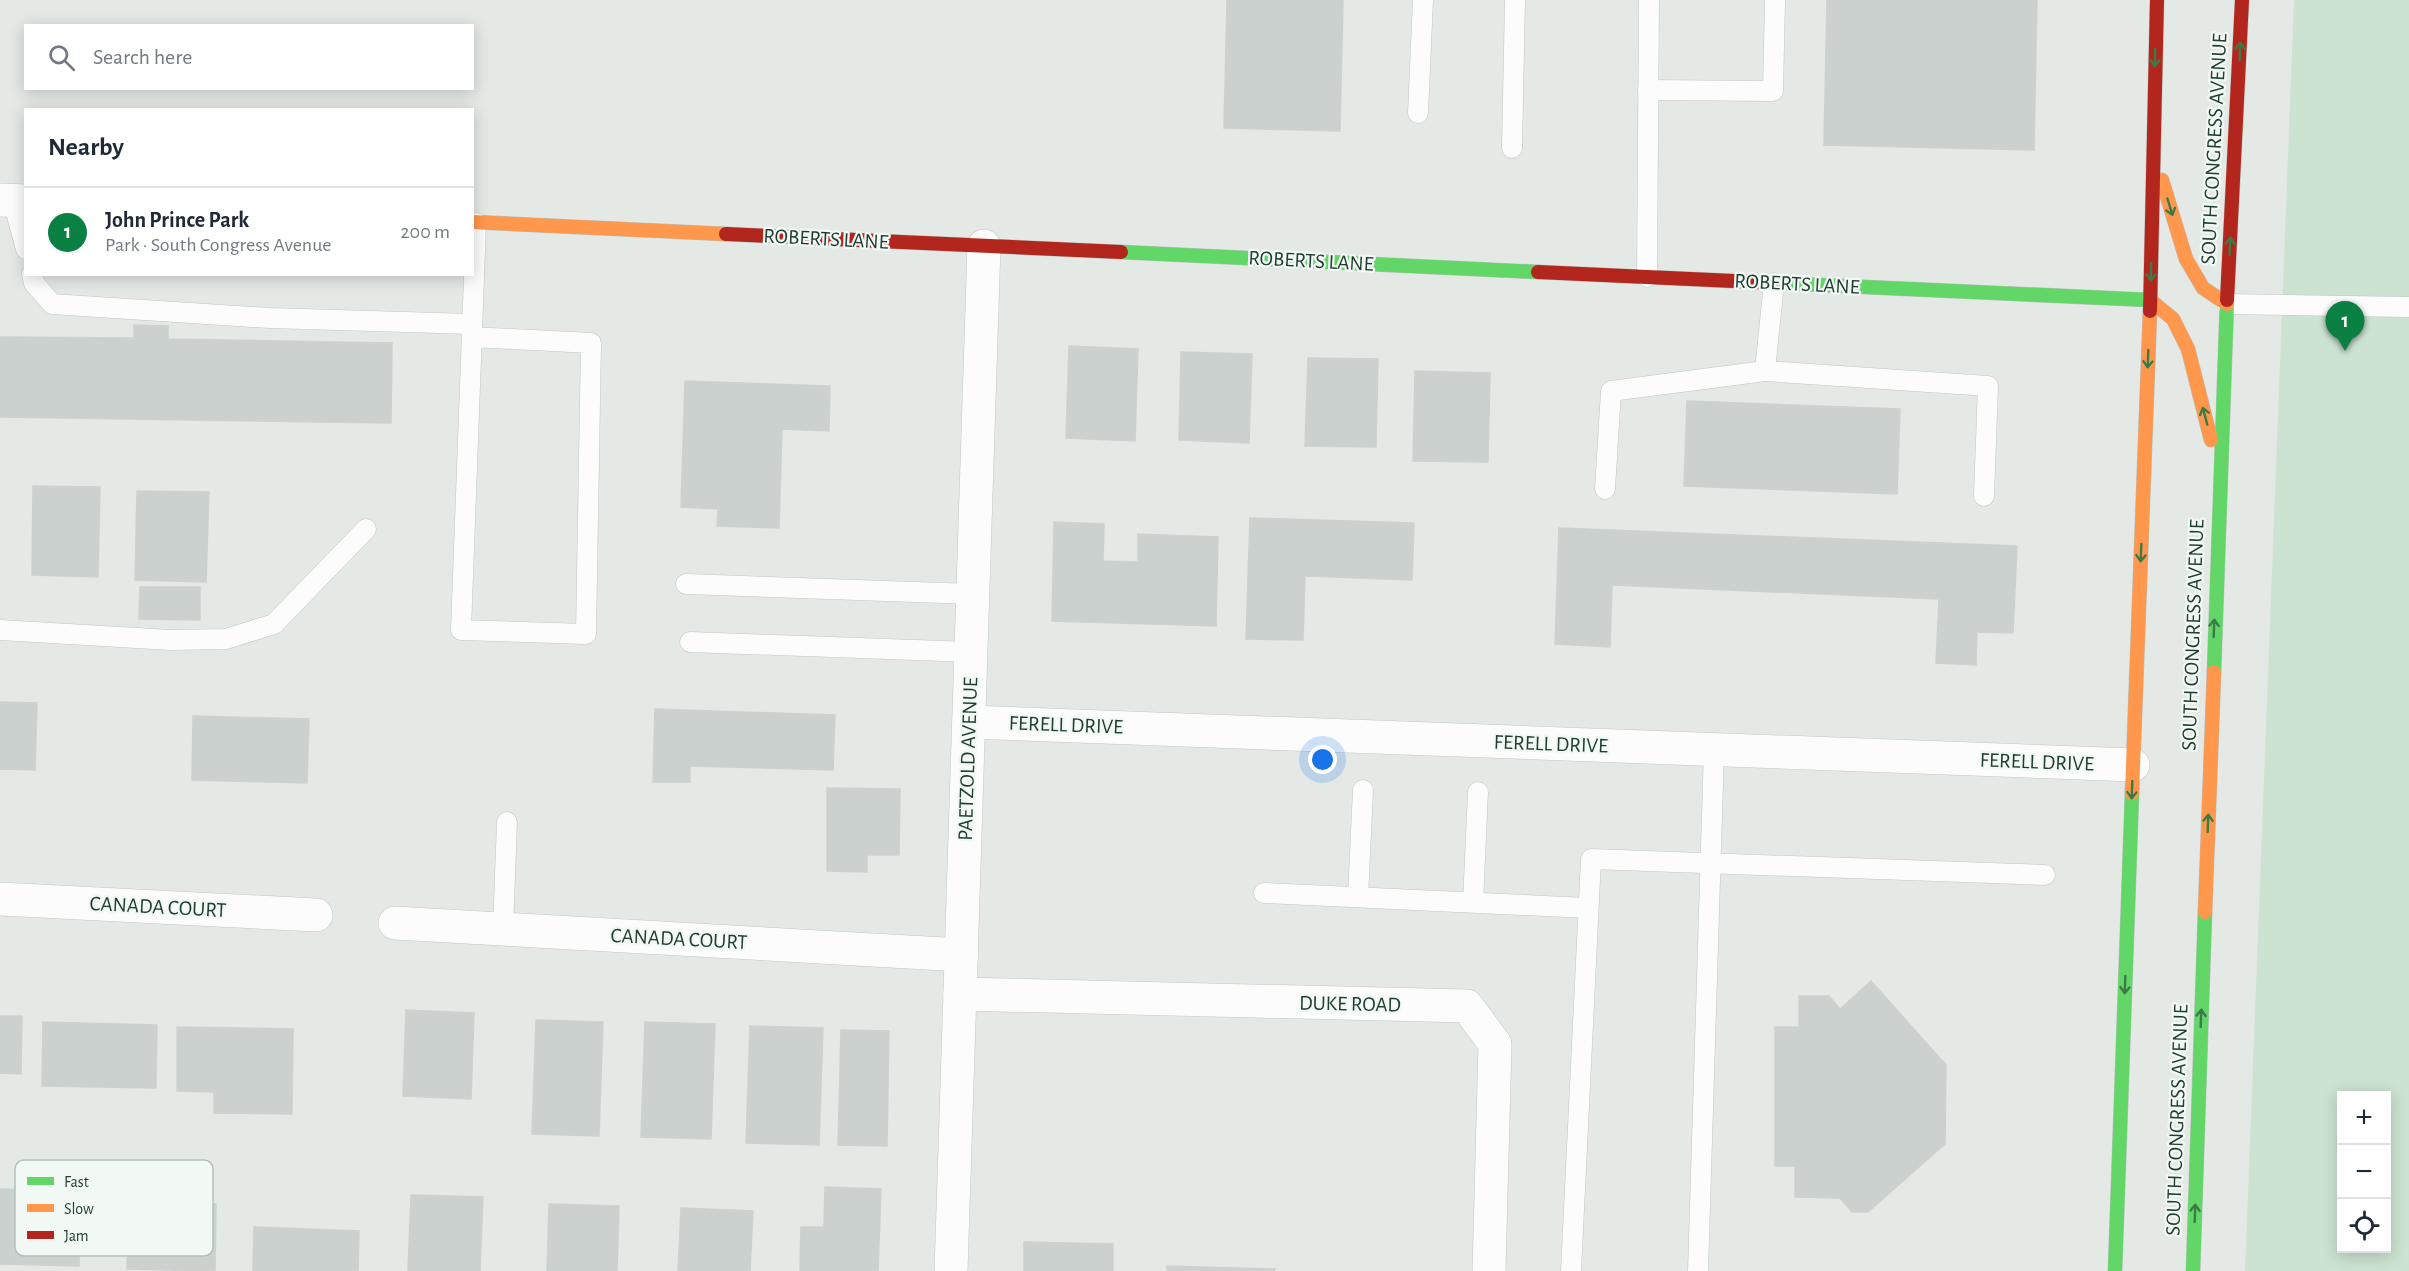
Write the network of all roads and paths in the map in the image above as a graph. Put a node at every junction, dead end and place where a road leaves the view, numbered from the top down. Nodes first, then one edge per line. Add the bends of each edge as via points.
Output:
1 (1423, 0) edge
2 (1515, 0) edge
3 (1649, 0) edge
4 (1775, 0) edge
5 (2157, 0) edge
6 (2242, 0) edge
7 (1648, 90) junction
8 (1418, 113) dead end
9 (1512, 148) dead end
10 (2154, 151) junction
11 (13, 201) edge
12 (474, 223) edge
13 (24, 242) edge
14 (984, 246) junction
15 (32, 276) edge
16 (473, 276) edge
17 (1647, 277) junction
18 (1774, 283) junction
19 (2150, 300) junction
20 (2227, 304) junction
21 (2409, 307) edge
22 (472, 330) junction
23 (1765, 371) junction
24 (2220, 473) junction
25 (1605, 489) dead end
26 (1983, 496) dead end
27 (366, 529) dead end
28 (686, 584) dead end
29 (973, 594) junction
30 (0, 630) edge
31 (690, 642) dead end
32 (971, 652) junction
33 (969, 722) junction
34 (1713, 750) junction
35 (2133, 765) junction
36 (1363, 790) dead end
37 (1478, 792) dead end
38 (507, 822) dead end
39 (1710, 862) junction
40 (2045, 875) dead end
41 (1264, 893) dead end
42 (1358, 897) junction
43 (0, 899) edge
44 (1473, 902) junction
45 (1588, 908) junction
46 (316, 915) dead end
47 (395, 923) dead end
48 (503, 929) junction
49 (962, 955) junction
50 (960, 994) junction
51 (951, 1271) edge
52 (1488, 1271) edge
53 (1571, 1271) edge
54 (1698, 1271) edge
55 (2115, 1271) edge
56 (2193, 1271) edge

1 - 8 lane
2 - 9 lane
3 - 7 lane
4 - 7 lane via 1773,91
5 -> 10 main road
20 -> 6 main road, SOUTH CONGRESS AVENUE
7 - 17 lane
10 -> 19 main road
10 -> 20 main road via 2186,259 2203,288
11 - 13 lane
12 - 14 main road, ROBERTS LANE
14 - 17 main road, ROBERTS LANE
14 - 29 street, PAETZOLD AVENUE
15 - 22 lane via 52,304
16 - 22 lane
17 - 18 main road, ROBERTS LANE
18 - 19 main road, ROBERTS LANE
18 - 23 lane
24 -> 19 main road via 2188,349 2173,319
19 -> 35 main road
20 - 21 lane
20 - 24 main road, SOUTH CONGRESS AVENUE
22 - 22 lane via 461,630 586,634 591,343
23 - 25 lane via 1611,391
23 - 26 lane via 1988,386
56 -> 24 main road, SOUTH CONGRESS AVENUE
27 - 30 lane via 274,624 226,639 171,640
28 - 29 lane
29 - 32 street, PAETZOLD AVENUE
31 - 32 lane
32 - 33 street, PAETZOLD AVENUE
33 - 34 street, FERELL DRIVE
33 - 49 street, PAETZOLD AVENUE
34 - 35 street, FERELL DRIVE
34 - 39 lane
35 -> 55 main road
36 - 42 lane
37 - 44 lane
38 - 48 lane
39 - 40 lane
39 - 45 lane via 1591,859
39 - 54 lane
41 - 42 lane
42 - 44 lane
43 - 46 street, CANADA COURT
44 - 45 lane
45 - 53 lane
47 - 48 street, CANADA COURT
48 - 49 street, CANADA COURT
49 - 50 street, PAETZOLD AVENUE
50 - 51 street, PAETZOLD AVENUE
50 - 52 street, DUKE ROAD via 1467,1006 1495,1044

